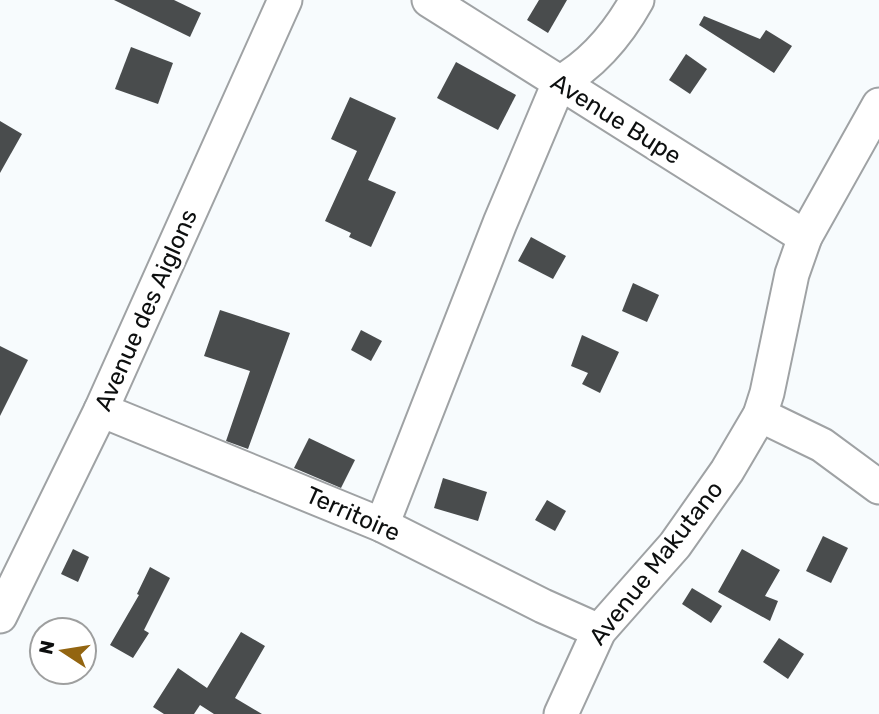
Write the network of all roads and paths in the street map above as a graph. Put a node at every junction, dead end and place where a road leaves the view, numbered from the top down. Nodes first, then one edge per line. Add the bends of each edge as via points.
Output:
1 (285, 0) edge
2 (429, 0) edge
3 (637, 0) edge
4 (559, 83) junction
5 (879, 106) edge
6 (804, 237) junction
7 (101, 410) junction
8 (760, 415) junction
9 (879, 487) edge
10 (382, 525) junction
11 (0, 616) edge
12 (599, 631) junction
13 (561, 714) edge

1 - 7 street, Avenue des Aiglons
2 - 4 street, Avenue Bupe
3 - 4 street via 601,52
4 - 6 street, Avenue Bupe
4 - 10 street
5 - 6 street, Avenue Makutano
6 - 8 street, Avenue Makutano
7 - 10 street, Territoire
7 - 11 street, Avenue des Aiglons
8 - 9 street via 822,445
8 - 12 street, Avenue Makutano via 675,545
10 - 12 street, Territoire
12 - 13 street, Avenue Makutano

